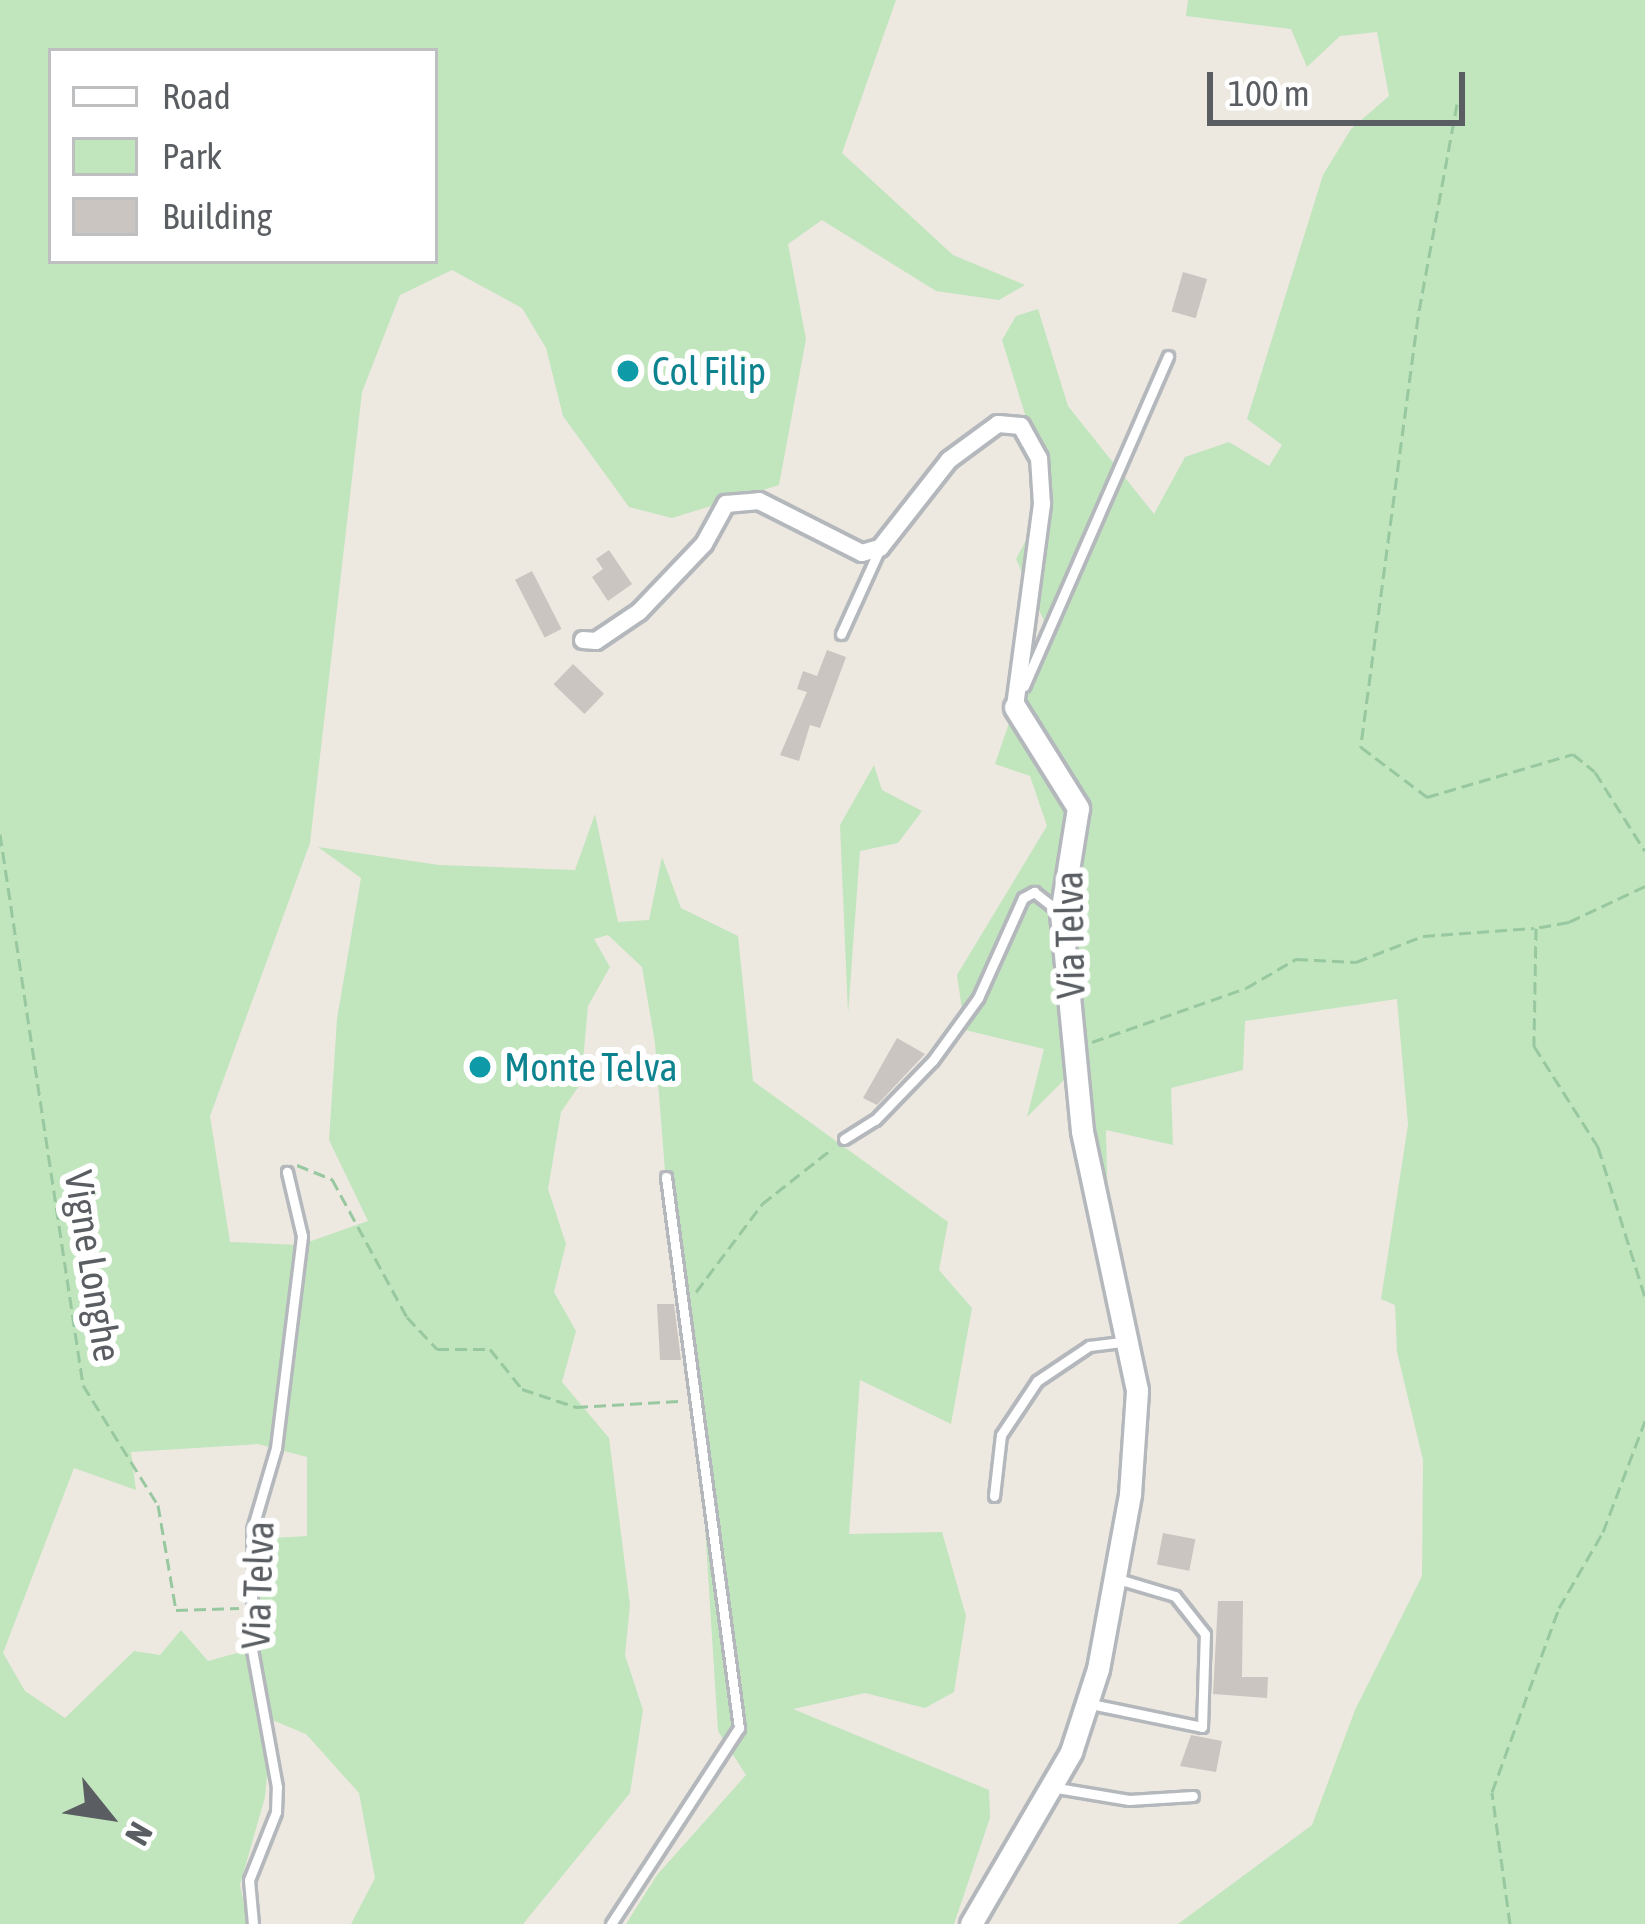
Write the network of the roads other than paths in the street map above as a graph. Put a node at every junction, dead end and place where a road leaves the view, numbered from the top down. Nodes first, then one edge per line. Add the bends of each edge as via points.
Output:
1 (1168, 356) dead end
2 (880, 548) junction
3 (841, 634) dead end
4 (583, 640) dead end
5 (1015, 707) junction
6 (1061, 914) junction
7 (844, 1139) road end
8 (287, 1172) road end
9 (666, 1177) dead end
10 (1130, 1341) junction
11 (994, 1496) dead end
12 (1118, 1580) junction
13 (1086, 1703) junction
14 (1051, 1786) junction
15 (1193, 1796) dead end
16 (254, 1924) edge
17 (611, 1924) edge
18 (971, 1924) edge

1 - 5 lane
2 - 3 lane
2 - 4 street via 862,553 759,501 726,504 704,544 639,612 596,641
2 - 5 street via 949,460 998,424 1021,426 1039,458 1042,504
5 - 6 street, Via Telva via 1078,808
6 - 7 lane via 1034,892 1023,898 978,998 933,1060 875,1120
6 - 10 street, Via Telva via 1090,1188
8 - 16 lane, Via Telva via 302,1236 276,1448 252,1530 252,1608 277,1787 276,1812 249,1880
9 - 17 lane via 739,1728
10 - 11 lane via 1089,1346 1037,1382 1001,1435
10 - 12 street, Via Telva via 1137,1390
12 - 13 street, Via Telva
12 - 13 lane via 1175,1596 1205,1634 1202,1727
13 - 14 street, Via Telva
14 - 15 lane via 1129,1800
14 - 18 street, Via Telva

